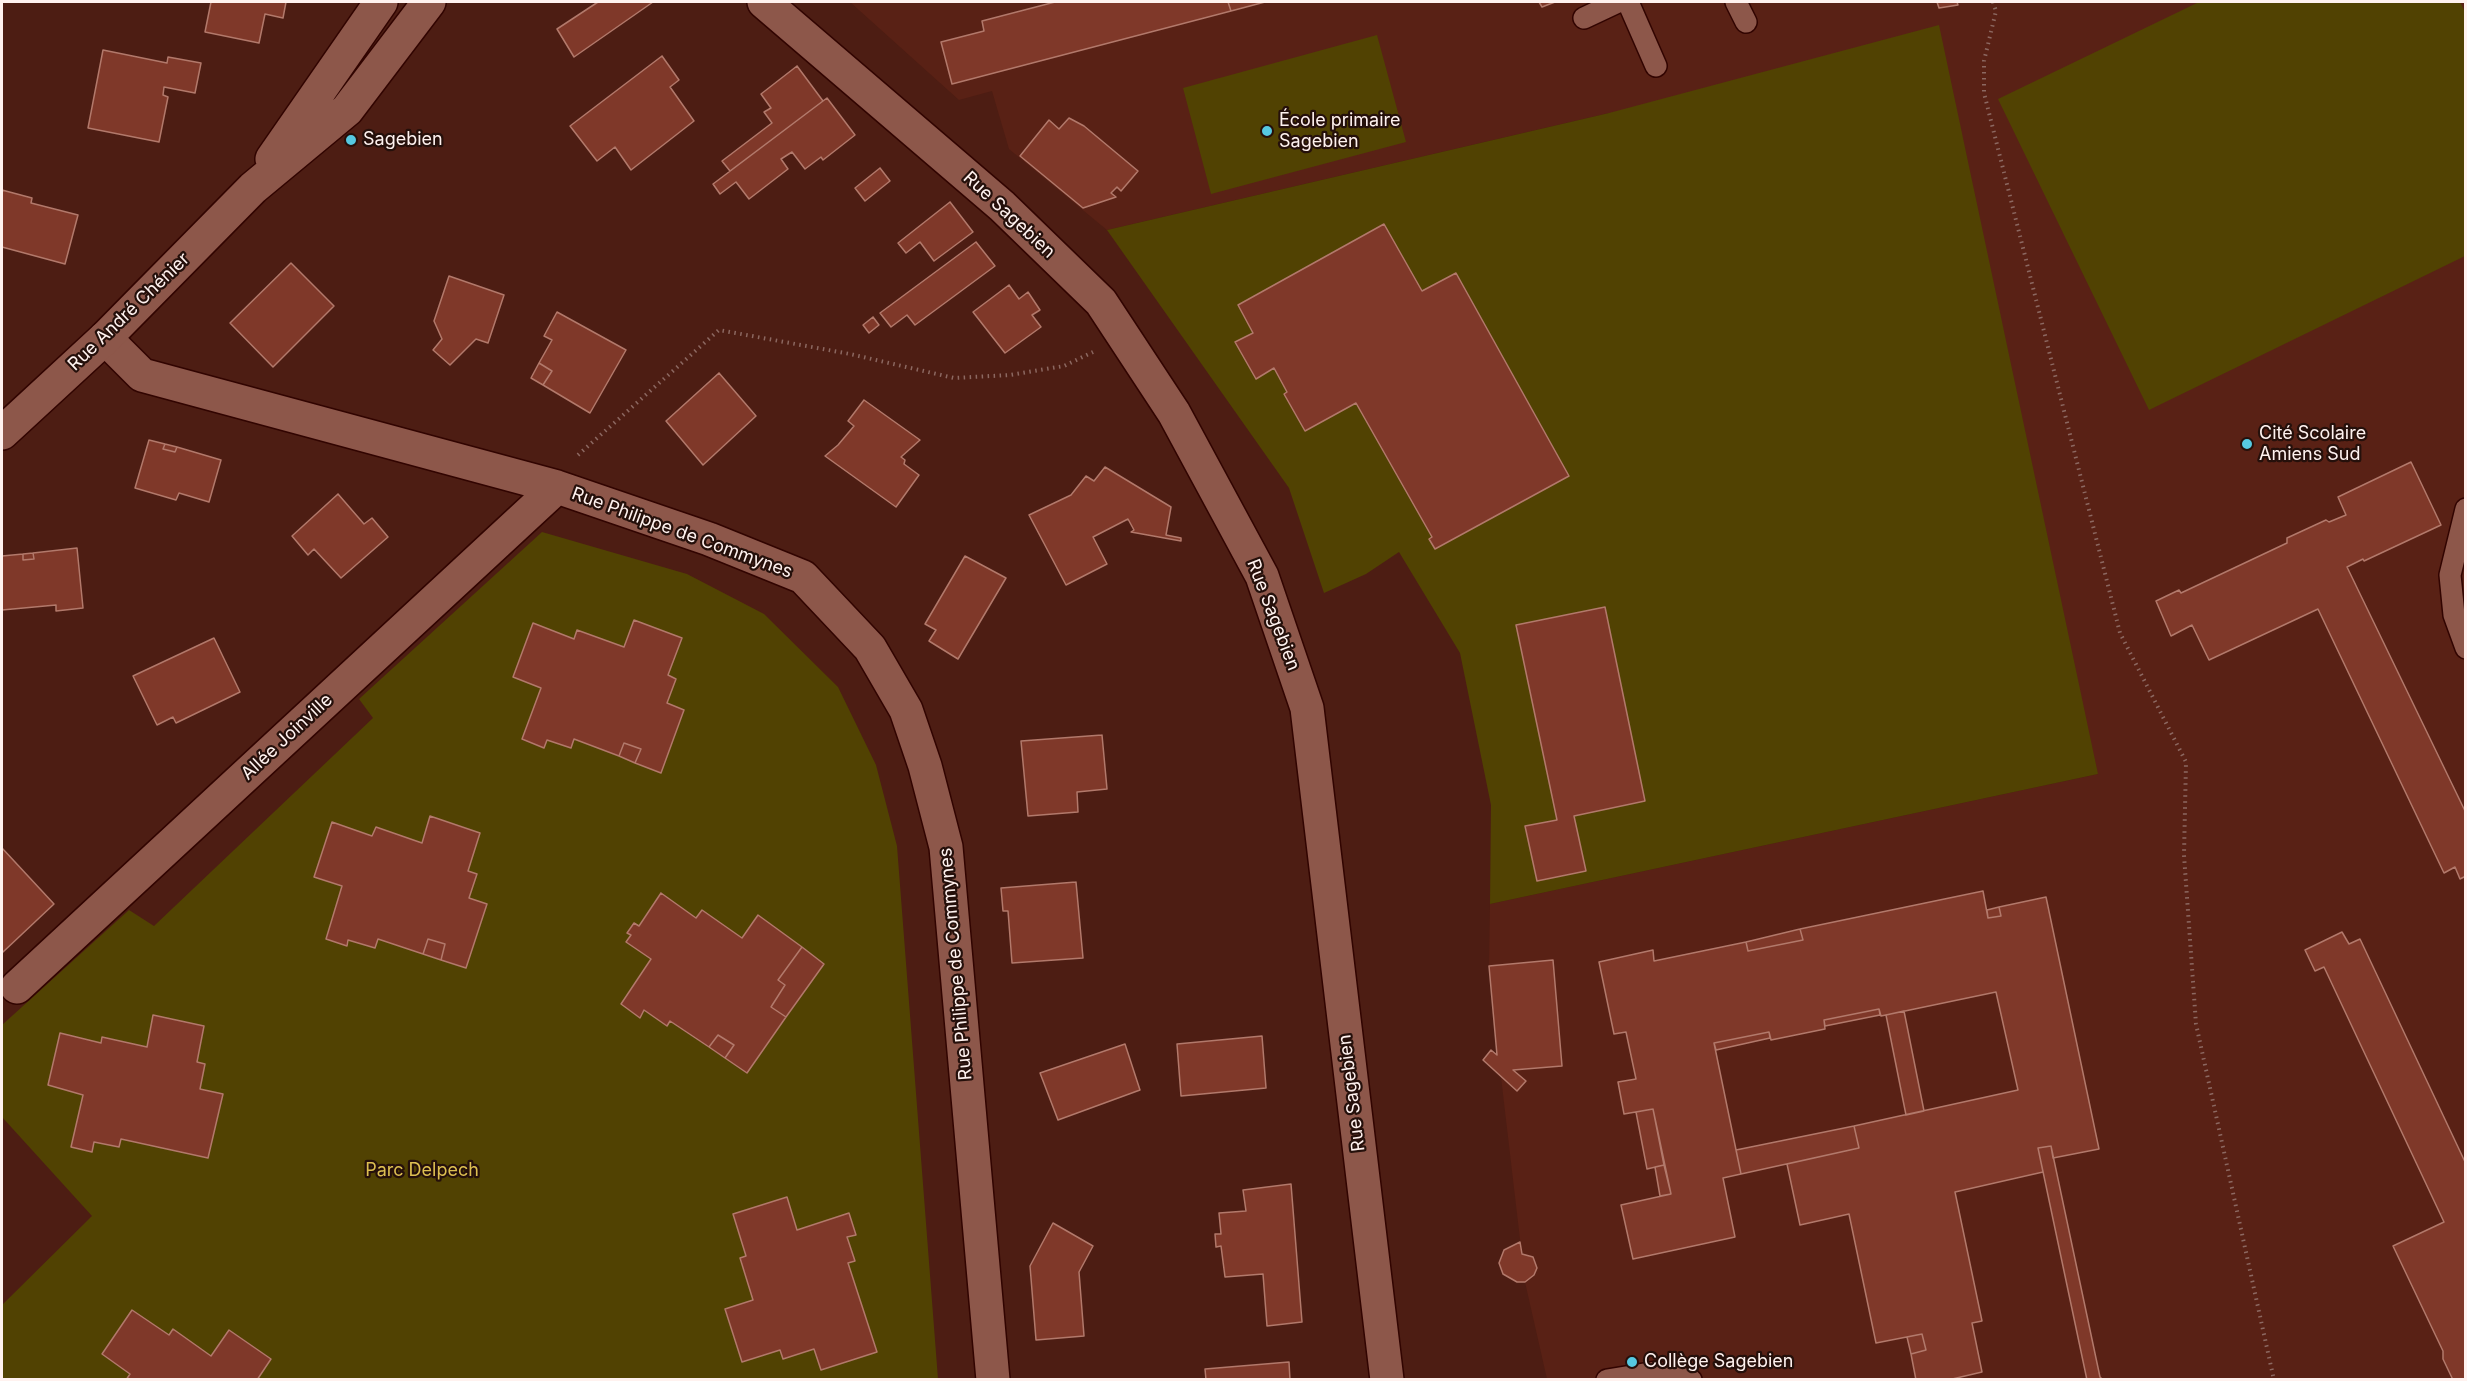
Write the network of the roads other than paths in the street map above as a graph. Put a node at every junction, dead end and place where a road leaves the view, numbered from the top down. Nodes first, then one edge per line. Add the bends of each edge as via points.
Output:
1 (381, 2) edge
2 (429, 2) edge
3 (764, 2) edge
4 (1618, 2) edge
5 (1628, 2) edge
6 (1736, 2) edge
7 (1584, 18) dead end
8 (1746, 22) dead end
9 (1656, 66) dead end
10 (253, 188) junction
11 (105, 338) junction
12 (2, 433) edge
13 (551, 485) junction
14 (2466, 509) edge
15 (2466, 648) edge
16 (17, 987) dead end
17 (993, 1380) edge
18 (1387, 1380) edge
19 (1607, 1380) edge
20 (1691, 1380) edge

1 - 10 street, Rue André Chénier
2 - 10 street, Rue André Chénier via 347,110
3 - 18 street, Rue Sagebien via 1002,206 1101,302 1174,413 1262,576 1307,708
4 - 7 lane
5 - 9 lane
6 - 8 lane
10 - 11 street, Rue André Chénier
11 - 12 street, Rue André Chénier
11 - 13 street, Rue Philippe de Commynes via 142,375
13 - 16 street, Allée Joinville
13 - 17 street, Rue Philippe de Commynes via 709,539 803,577 870,648 906,711 946,847
14 - 15 lane via 2450,575 2454,615
19 - 20 lane via 1656,1372

